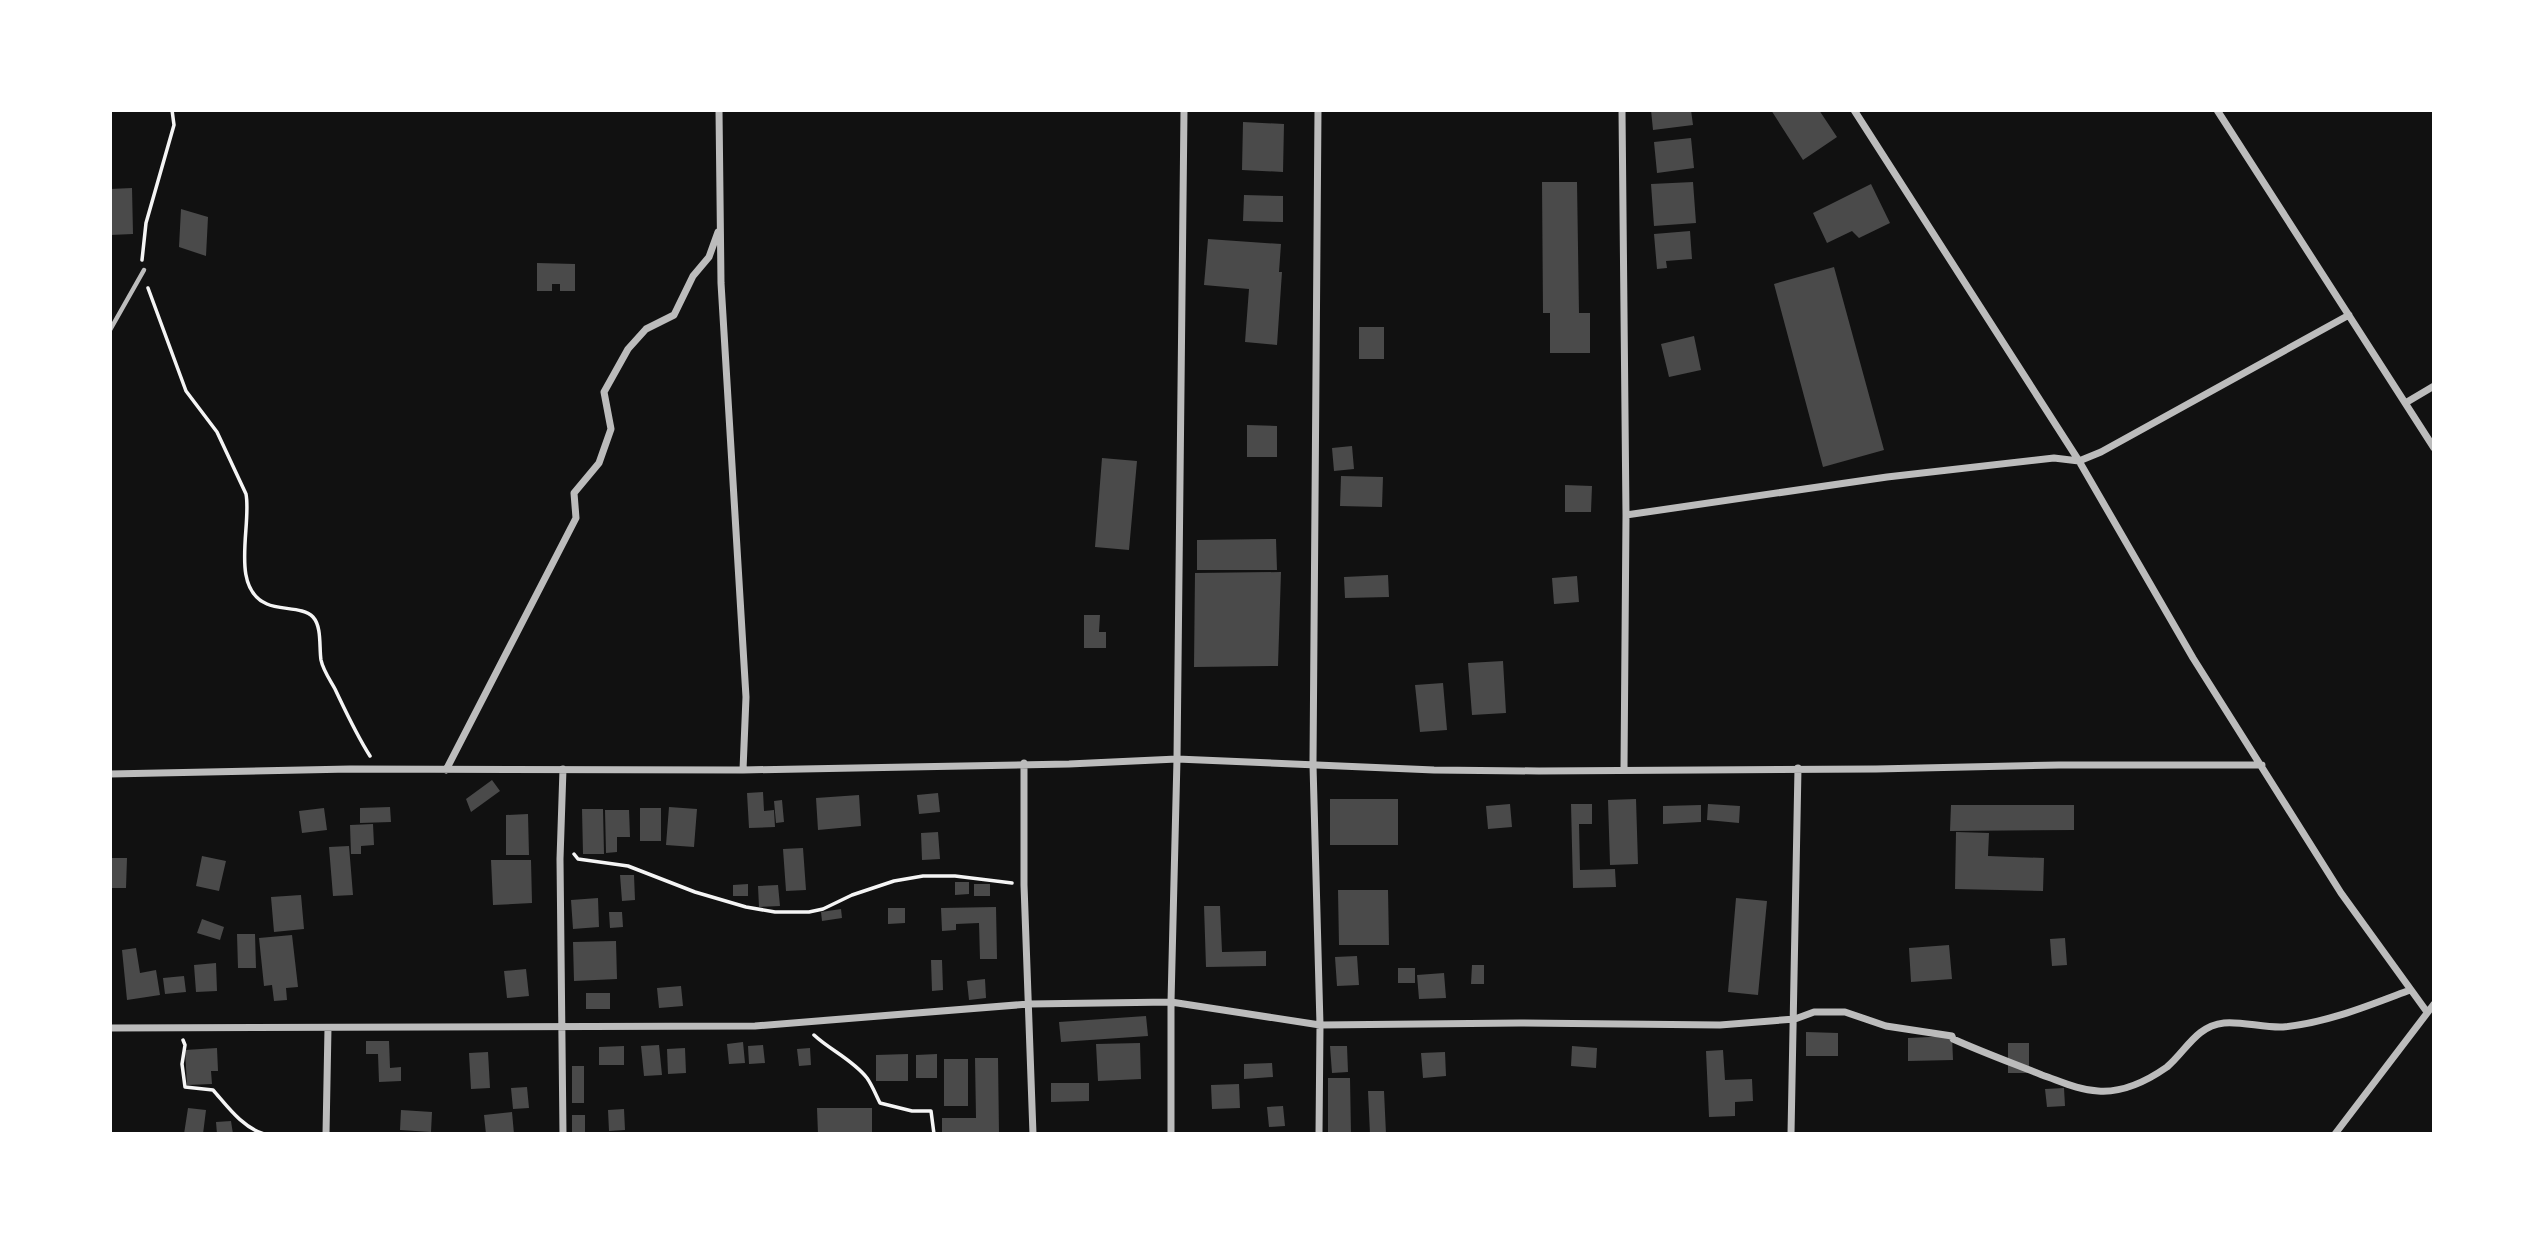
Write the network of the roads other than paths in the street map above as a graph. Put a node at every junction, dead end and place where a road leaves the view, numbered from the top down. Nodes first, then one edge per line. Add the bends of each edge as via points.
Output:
1 (719, 110) edge
2 (1184, 110) edge
3 (1318, 110) edge
4 (1622, 110) edge
5 (1854, 110) edge
6 (2217, 110) edge
7 (719, 228) junction
8 (144, 270) road end
9 (2349, 315) junction
10 (110, 330) edge
11 (2434, 386) edge
12 (2407, 402) junction
13 (2434, 448) edge
14 (2079, 461) junction
15 (1626, 514) junction
16 (1177, 760) junction
17 (1024, 763) junction
18 (1313, 765) junction
19 (2262, 765) junction
20 (1798, 768) junction
21 (563, 769) junction
22 (1624, 769) junction
23 (446, 770) junction
24 (743, 770) junction
25 (110, 774) edge
26 (2410, 990) junction
27 (1171, 1002) junction
28 (1029, 1004) junction
29 (2434, 1004) edge
30 (2427, 1012) junction
31 (1795, 1019) junction
32 (1320, 1025) junction
33 (561, 1026) junction
34 (110, 1028) edge
35 (328, 1028) junction
36 (326, 1134) edge
37 (563, 1134) edge
38 (1034, 1134) edge
39 (1171, 1134) edge
40 (1319, 1134) edge
41 (1791, 1134) edge
42 (2335, 1134) edge

1 - 7 street
2 - 16 street
3 - 18 street
4 - 15 street
5 - 14 street
6 - 9 street
7 - 23 street via 709,257 693,276 674,315 646,329 628,349 604,392 611,429 599,463 574,493 576,518
7 - 24 street via 746,697
8 - 10 lane
9 - 12 street
9 - 14 street
11 - 12 street
12 - 13 street
14 - 15 street via 2054,458 1887,477
14 - 19 street via 2193,658
15 - 22 street
16 - 17 street
16 - 18 street
16 - 27 street
17 - 24 street
17 - 28 street
18 - 22 street
18 - 32 street
19 - 20 street
19 - 26 street via 2340,892
20 - 22 street
20 - 31 street
21 - 23 street
21 - 24 street
21 - 33 street
23 - 25 street
26 - 30 street
26 - 31 street via 2351,1012 2284,1027 2225,1022 2192,1038 2157,1074 2137,1085 2100,1092 2052,1079 1952,1036 1886,1026 1845,1012 1814,1012
27 - 28 street
27 - 32 street
27 - 39 street
28 - 33 street via 755,1026
28 - 38 street
29 - 30 street
30 - 42 street
31 - 32 street via 1720,1025
31 - 41 street
32 - 40 street
33 - 35 street
33 - 37 street
34 - 35 street
35 - 36 street

